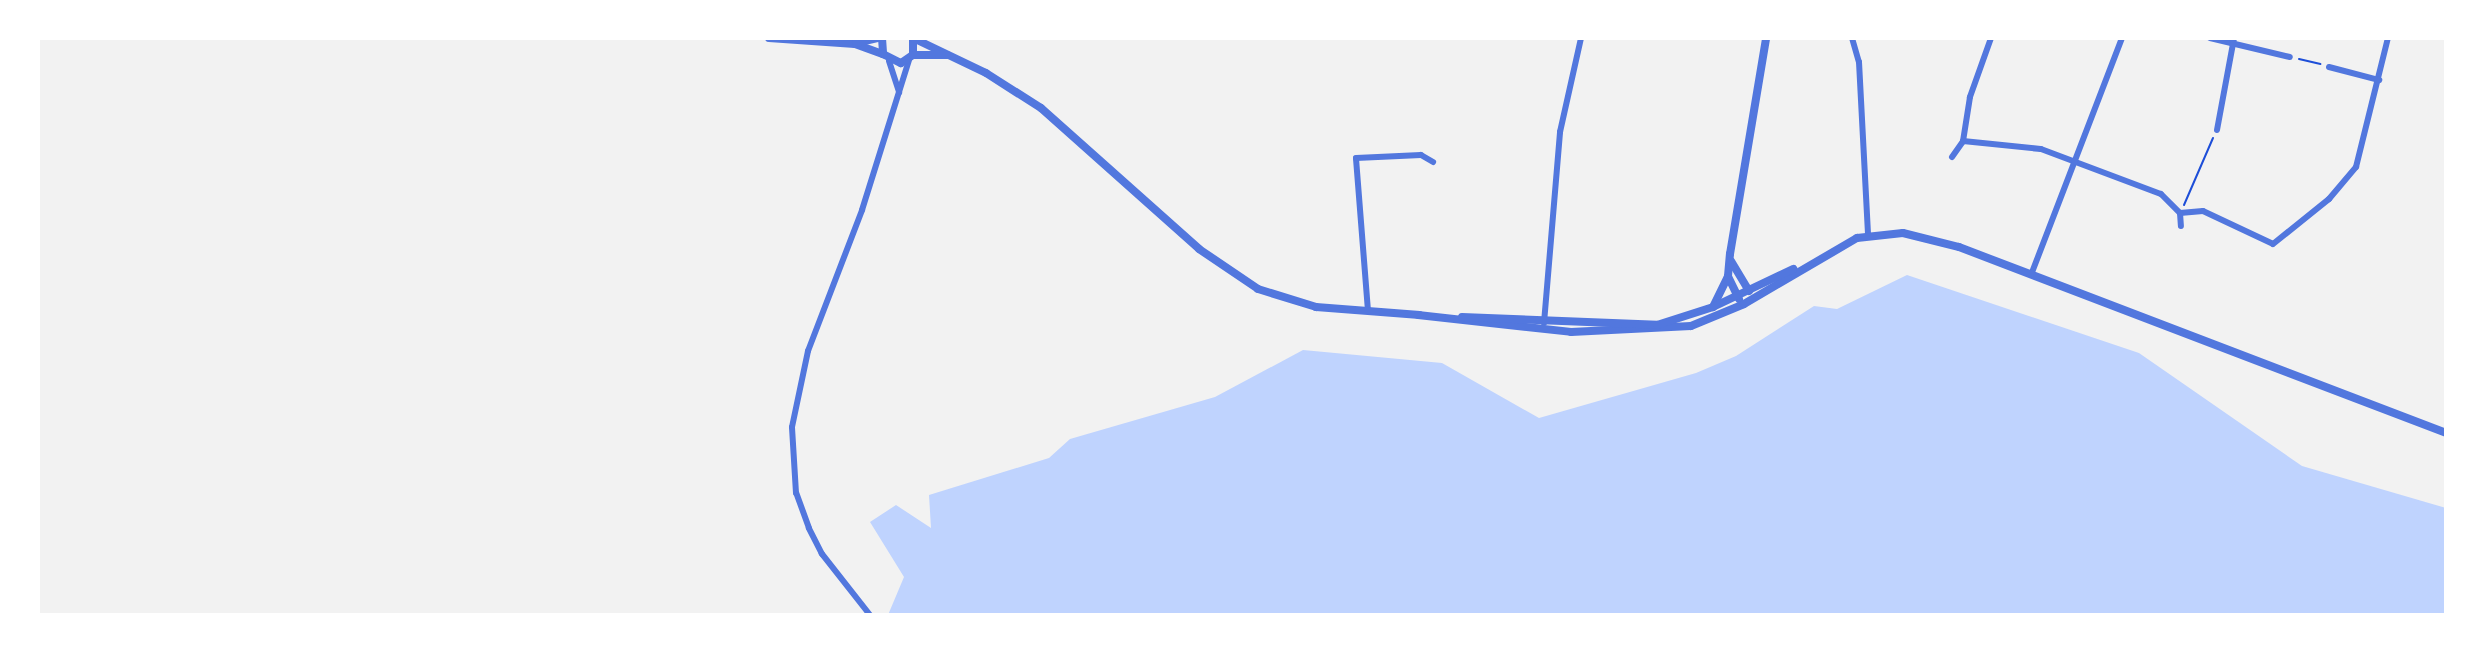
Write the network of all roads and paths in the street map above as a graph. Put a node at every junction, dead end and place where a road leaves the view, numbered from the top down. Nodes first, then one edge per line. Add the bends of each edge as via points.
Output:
1 (769, 38) edge
2 (880, 38) edge
3 (913, 38) edge
4 (1581, 38) edge
5 (1766, 38) edge
6 (1852, 38) edge
7 (1991, 38) edge
8 (2122, 38) edge
9 (2210, 38) edge
10 (2388, 38) edge
11 (2234, 41) edge
12 (855, 44) junction
13 (912, 56) junction
14 (954, 56) junction
15 (2290, 57) joint
16 (886, 58) junction
17 (2329, 67) joint
18 (2379, 80) junction
19 (899, 96) junction
20 (2217, 130) joint
21 (1963, 141) junction
22 (1952, 157) dead end
23 (2074, 161) junction
24 (1433, 162) dead end
25 (2188, 197) dead end
26 (2180, 213) junction
27 (2181, 226) dead end
28 (1868, 235) junction
29 (1731, 261) junction
30 (1801, 266) junction
31 (2031, 275) junction
32 (1728, 276) junction
33 (1749, 289) junction
34 (1740, 300) junction
35 (1713, 307) junction
36 (1368, 313) junction
37 (1418, 315) junction
38 (1544, 326) junction
39 (2446, 433) edge
40 (870, 615) edge

1 - 12 street
2 - 12 street
2 - 16 street
3 - 13 street
3 - 14 street
4 - 38 street via 1560,132
5 - 29 street
6 - 28 street via 1859,62
7 - 21 street via 1989,56 1970,97
8 - 23 street
9 - 11 street
10 - 18 street
11 - 15 street
11 - 20 street
12 - 16 street
13 - 14 street
13 - 16 street
13 - 19 street
14 - 36 street via 1063,125 1199,249 1258,289 1295,303
15 - 17 path
16 - 19 street
17 - 18 street
18 - 26 street via 2356,167 2282,241 2262,240 2203,211
19 - 40 street via 808,351 792,427 796,493 809,528 822,554
20 - 25 path
21 - 22 street
21 - 23 street via 2041,149
23 - 26 street via 2161,194
23 - 31 street
24 - 36 street via 1421,155 1356,158
26 - 27 street
28 - 30 street
28 - 31 street via 1924,237
29 - 32 street
29 - 33 street
30 - 33 street
30 - 34 street
31 - 39 street
32 - 34 street
32 - 35 street
33 - 34 street
34 - 35 street
34 - 38 street via 1714,318 1657,332
35 - 38 street via 1657,325
36 - 37 street
37 - 38 street
37 - 38 street via 1506,327

